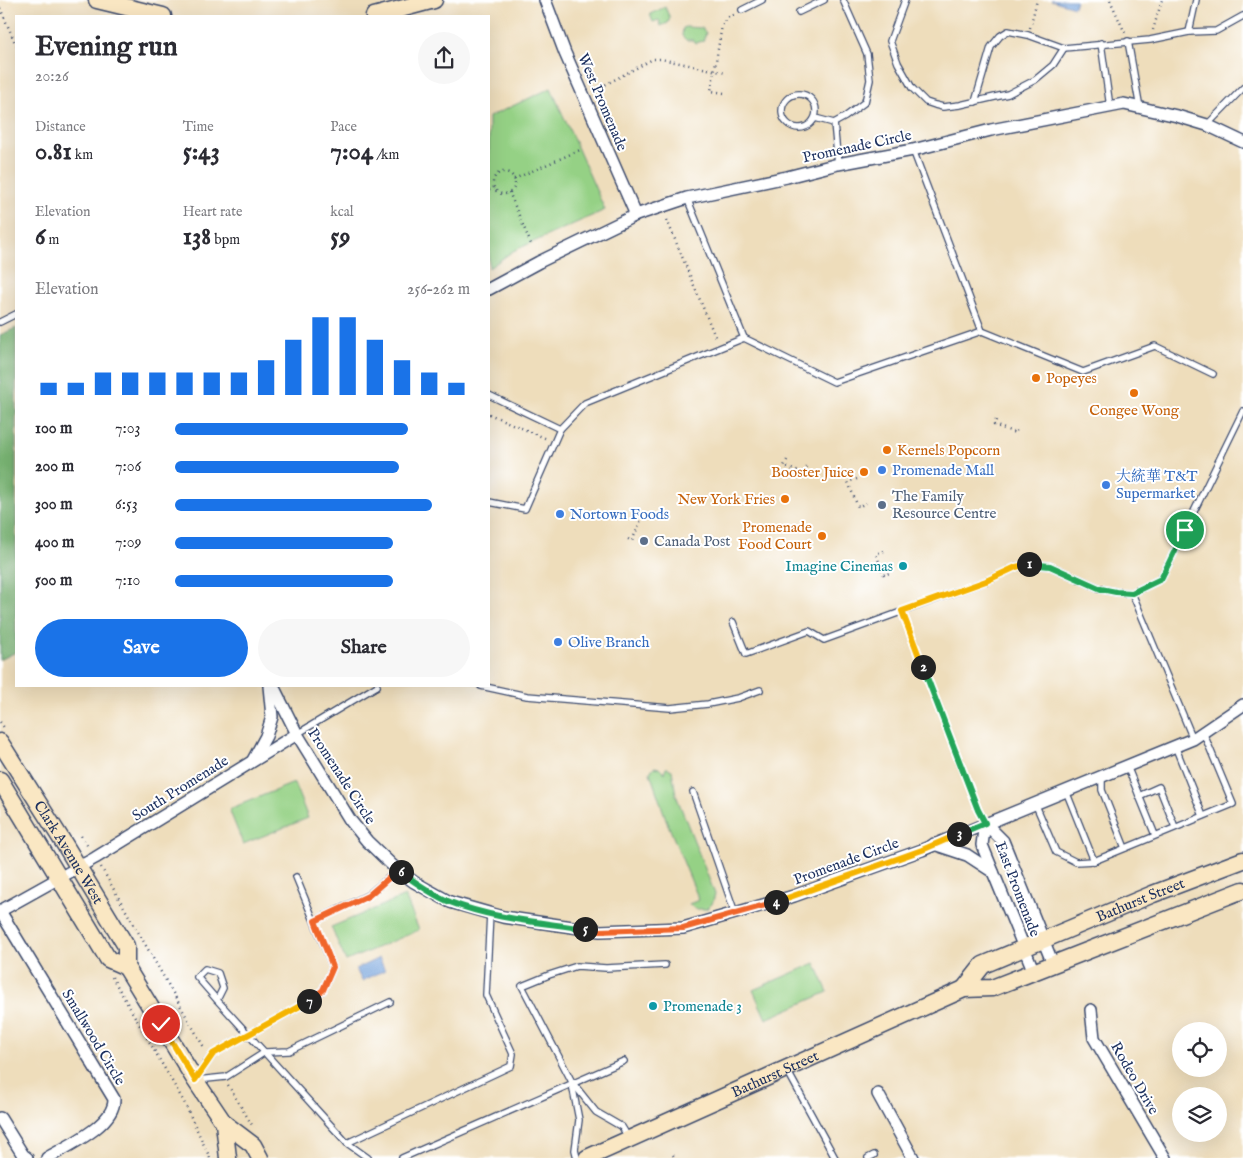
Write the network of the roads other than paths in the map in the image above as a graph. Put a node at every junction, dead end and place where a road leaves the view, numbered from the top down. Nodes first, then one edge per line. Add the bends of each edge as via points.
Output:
1 (97, 0) edge
2 (434, 0) edge
3 (545, 0) edge
4 (762, 0) edge
5 (824, 0) edge
6 (844, 0) edge
7 (905, 0) edge
8 (1196, 0) edge
9 (742, 10) road end
10 (799, 12) dead end
11 (159, 15) edge
12 (378, 15) edge
13 (1243, 16) edge
14 (1189, 32) junction
15 (1128, 41) junction
16 (1101, 43) junction
17 (1064, 48) junction
18 (1243, 88) edge
19 (975, 102) junction
20 (1110, 107) junction
21 (1140, 108) junction
22 (815, 118) junction
23 (834, 123) junction
24 (1207, 125) junction
25 (1243, 142) edge
26 (913, 150) junction
27 (838, 164) junction
28 (687, 198) junction
29 (636, 215) junction
30 (490, 288) edge
31 (15, 314) edge
32 (0, 322) edge
33 (982, 331) junction
34 (744, 338) junction
35 (1213, 374) dead end
36 (490, 395) edge
37 (1243, 411) edge
38 (560, 429) junction
39 (490, 502) edge
40 (1132, 593) junction
41 (733, 622) dead end
42 (271, 687) edge
43 (272, 687) edge
44 (375, 687) edge
45 (486, 687) edge
46 (760, 690) dead end
47 (1243, 705) edge
48 (297, 734) junction
49 (1198, 736) junction
50 (0, 742) edge
51 (1176, 746) junction
52 (252, 761) junction
53 (1127, 766) junction
54 (1102, 776) junction
55 (0, 780) edge
56 (1066, 791) junction
57 (693, 792) dead end
58 (1139, 796) junction
59 (1035, 803) junction
60 (1203, 816) junction
61 (985, 823) junction
62 (1175, 827) junction
63 (1155, 835) junction
64 (934, 844) junction
65 (1125, 848) junction
66 (1243, 860) edge
67 (1094, 861) junction
68 (78, 867) junction
69 (398, 870) junction
70 (993, 872) junction
71 (296, 876) dead end
72 (60, 878) junction
73 (1243, 890) edge
74 (0, 911) edge
75 (490, 913) junction
76 (735, 913) junction
77 (315, 921) junction
78 (1042, 939) junction
79 (1024, 946) junction
80 (1053, 964) junction
81 (665, 966) dead end
82 (126, 967) junction
83 (1034, 972) junction
84 (964, 989) junction
85 (217, 1000) junction
86 (390, 1002) dead end
87 (1091, 1010) dead end
88 (248, 1034) junction
89 (265, 1052) junction
90 (624, 1061) dead end
91 (786, 1068) junction
92 (195, 1080) junction
93 (572, 1082) junction
94 (878, 1094) dead end
95 (0, 1118) edge
96 (224, 1123) junction
97 (628, 1138) junction
98 (347, 1143) junction
99 (28, 1158) edge
100 (47, 1158) edge
101 (228, 1158) edge
102 (260, 1158) edge
103 (368, 1158) edge
104 (402, 1158) edge
105 (577, 1158) edge
106 (587, 1158) edge
107 (835, 1158) edge
108 (913, 1158) edge
109 (1165, 1158) edge

1 - 11 main road
2 - 12 main road
3 - 29 street, West Promenade
4 - 9 lane
5 - 10 lane
6 - 23 lane via 867,54 870,80 865,102
7 - 19 lane via 890,41 912,88 935,106
8 - 14 lane
13 - 14 lane via 1216,31
14 - 15 lane
15 - 16 lane
15 - 21 lane
16 - 17 lane
16 - 20 lane
17 - 19 lane via 1053,65 1035,80 1008,94
17 - 19 lane via 1008,31 991,47
18 - 24 lane
20 - 21 street, Promenade Circle via 1124,104
20 - 26 street, Promenade Circle via 992,130
21 - 24 street, Promenade Circle
22 - 22 lane via 816,107 810,98 794,94 785,100 783,117 790,126 802,128
22 - 23 lane
23 - 27 lane
24 - 25 street, Promenade Circle
26 - 27 street, Promenade Circle
26 - 33 lane
27 - 28 street, Promenade Circle
28 - 29 street, Promenade Circle
28 - 34 lane
29 - 30 street, Promenade Circle
31 - 32 lane
33 - 34 lane via 834,382
33 - 35 lane via 1083,372 1155,346
34 - 38 lane via 585,403
36 - 38 lane
37 - 40 lane via 1161,579
38 - 39 lane via 525,509
40 - 41 lane via 1101,589 1050,566 1031,564 824,640 809,631 746,654
40 - 49 lane
42 - 52 street, Promenade Circle via 272,717
43 - 48 street, Promenade Circle
44 - 48 lane
45 - 46 lane via 527,696 670,708 708,704
47 - 49 street, Promenade Circle
48 - 52 street, South Promenade
48 - 69 street, Promenade Circle via 350,820
49 - 51 street, Promenade Circle
49 - 60 lane via 1233,804
50 - 68 main road, Clark Avenue West
51 - 53 street, Promenade Circle
51 - 60 lane
52 - 68 street, South Promenade
53 - 54 street, Promenade Circle
53 - 58 lane
54 - 56 street, Promenade Circle
54 - 65 lane via 1102,790
55 - 72 main road, Clark Avenue West
56 - 59 street, Promenade Circle
56 - 67 lane
57 - 76 lane
58 - 62 lane via 1159,787
58 - 63 lane
59 - 61 street, Promenade Circle
59 - 67 lane via 1056,852 1076,862
60 - 62 lane
61 - 64 street, Promenade Circle
61 - 70 street, East Promenade via 982,845
61 - 78 street, East Promenade via 1003,841
62 - 63 lane
63 - 65 lane
64 - 70 street via 967,855
64 - 76 street, Promenade Circle via 794,896
65 - 67 lane
66 - 78 main road, Bathurst Street
68 - 72 street, South Promenade
68 - 82 main road, Clark Avenue West via 126,946
69 - 75 street, Promenade Circle via 450,902
69 - 77 lane via 368,896
70 - 79 street, East Promenade
71 - 77 lane
72 - 74 street, Smallwood Circle
72 - 82 main road, Clark Avenue West via 108,959
73 - 80 main road, Bathurst Street
74 - 100 street, Smallwood Circle via 114,1099 112,1111 103,1124
75 - 76 street, Promenade Circle via 600,931 683,928
75 - 98 lane via 486,995 513,1054 511,1066
77 - 88 lane via 333,967 323,990 313,999
78 - 79 main road, Bathurst Street
78 - 80 street, East Promenade
79 - 83 street, East Promenade
79 - 84 main road, Bathurst Street via 983,965
80 - 83 main road, Bathurst Street
81 - 93 lane via 577,966 522,986
82 - 92 main road, Clark Avenue West
83 - 84 main road, Bathurst Street via 992,988
84 - 91 main road, Bathurst Street
85 - 85 lane via 223,988 218,973 205,969 197,977
85 - 88 lane
86 - 89 lane via 289,1051
87 - 109 street, Rodeo Drive via 1094,1038
88 - 89 lane
88 - 92 lane via 213,1054
89 - 92 lane via 226,1078
89 - 98 lane
90 - 93 lane
91 - 97 main road, Bathurst Street
91 - 107 lane
92 - 96 main road, Clark Avenue West
93 - 97 lane via 596,1112 622,1127
93 - 104 lane
93 - 105 lane via 579,1120
94 - 108 street
95 - 99 street
96 - 101 main road, Clark Avenue West
96 - 102 main road, Clark Avenue West via 253,1145
97 - 106 main road, Bathurst Street
98 - 103 lane

